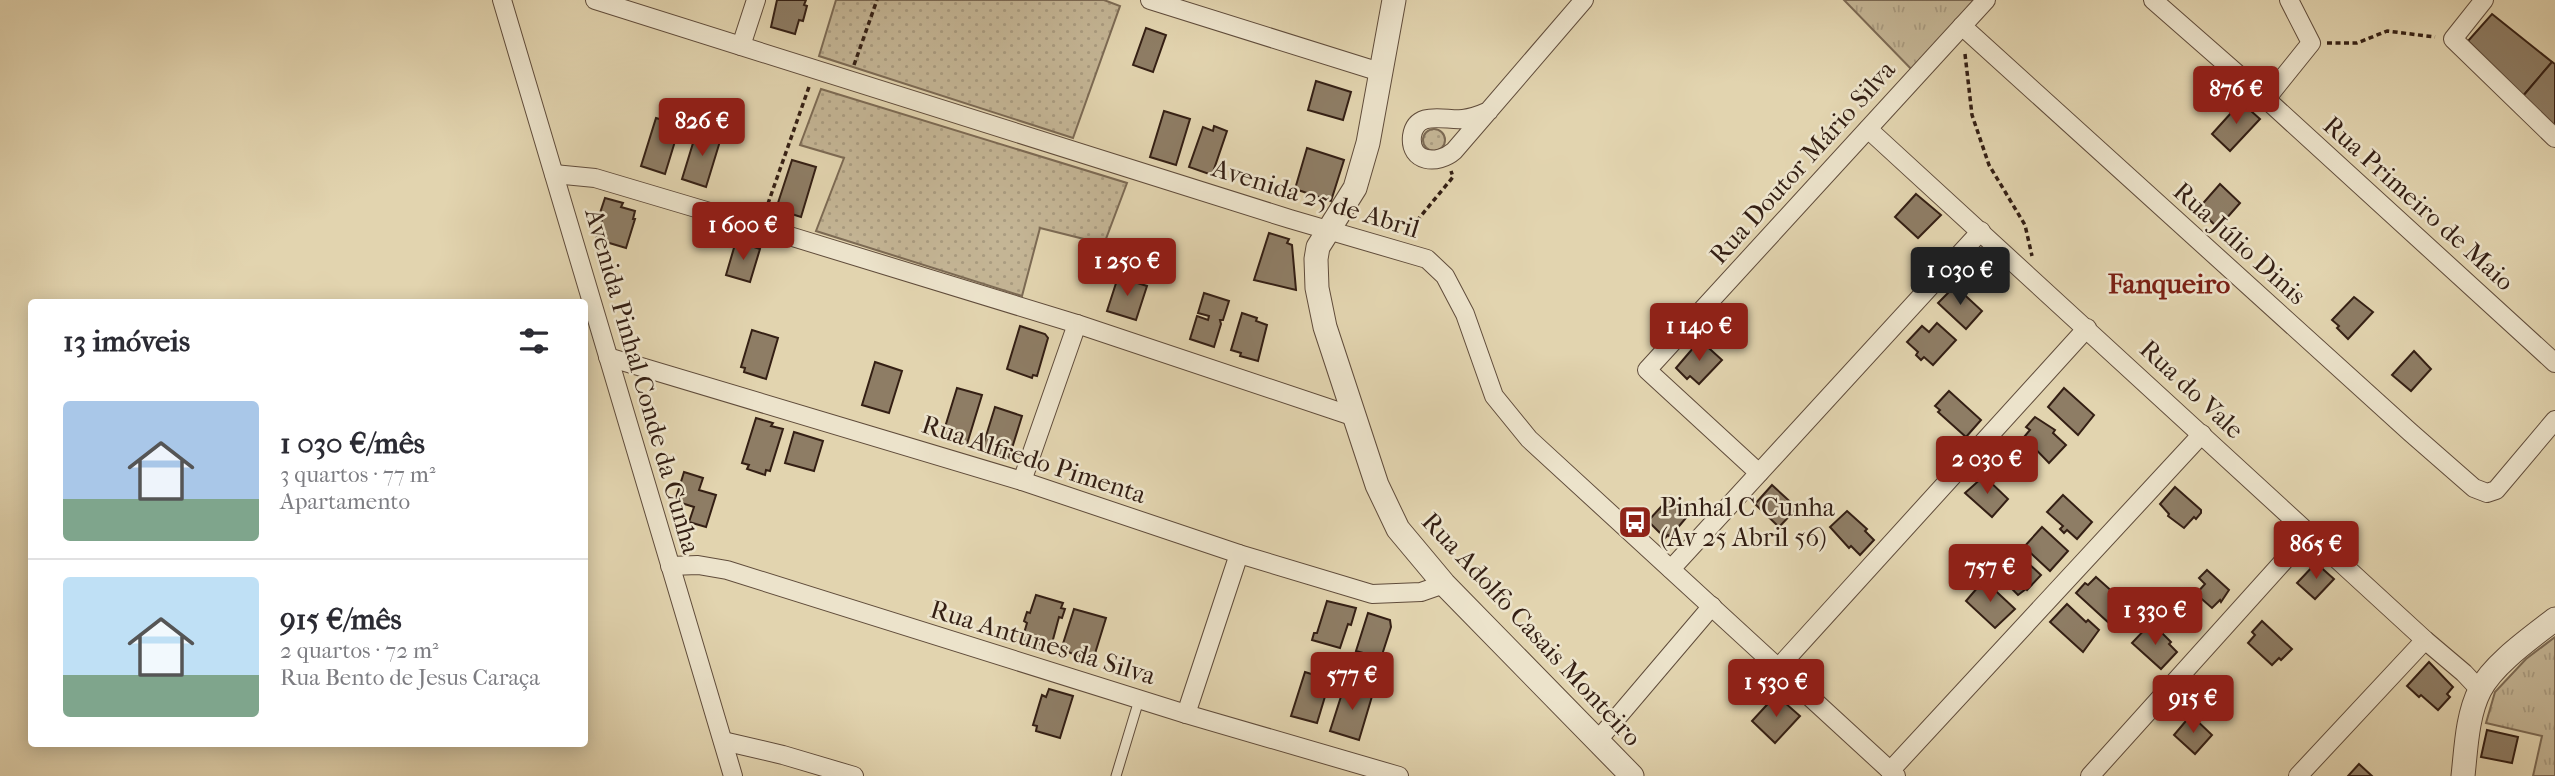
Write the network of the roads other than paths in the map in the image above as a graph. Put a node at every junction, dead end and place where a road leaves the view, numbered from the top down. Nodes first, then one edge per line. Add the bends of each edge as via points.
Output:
1 (502, 0) edge
2 (595, 0) edge
3 (756, 0) edge
4 (1150, 0) edge
5 (1394, 0) edge
6 (1584, 0) edge
7 (1986, 0) edge
8 (2153, 0) edge
9 (2289, 0) edge
10 (2484, 0) edge
11 (1962, 26) junction
12 (741, 46) junction
13 (1380, 72) junction
14 (2266, 99) junction
15 (1489, 111) junction
16 (1868, 129) junction
17 (2555, 138) edge
18 (554, 173) junction
19 (1329, 230) junction
20 (1981, 231) junction
21 (1077, 324) junction
22 (2087, 328) junction
23 (608, 357) junction
24 (2555, 363) edge
25 (1355, 417) junction
26 (2555, 420) edge
27 (2202, 434) junction
28 (1759, 473) junction
29 (1022, 481) junction
30 (2309, 533) junction
31 (1239, 554) junction
32 (670, 566) junction
33 (1671, 569) junction
34 (1444, 584) junction
35 (1712, 606) junction
36 (2555, 619) edge
37 (2425, 640) junction
38 (1779, 668) junction
39 (2480, 690) junction
40 (1139, 699) junction
41 (1186, 714) junction
42 (1598, 740) junction
43 (723, 741) junction
44 (1893, 773) edge
45 (733, 776) edge
46 (854, 776) edge
47 (1116, 776) edge
48 (1399, 776) edge
49 (1632, 776) edge
50 (2090, 776) edge
51 (2298, 776) edge
52 (2463, 776) edge

1 - 18 street, Avenida Pinhal Conde da Cunha
2 - 12 street, Avenida 25 de Abril
3 - 12 street
4 - 13 street
5 - 13 street, Rua Adolfo Casais Monteiro
6 - 15 street
7 - 11 street, Rua Doutor Mário Silva
8 - 14 street, Rua Primeiro de Maio
9 - 14 street via 2311,43
10 - 17 street via 2454,39
11 - 16 street, Rua Doutor Mário Silva
11 - 26 street, Rua Júlio Dinis via 2474,488 2487,493 2496,490
12 - 19 street, Avenida 25 de Abril
13 - 19 street, Rua Adolfo Casais Monteiro via 1355,188
14 - 24 street, Rua Primeiro de Maio
15 - 15 street via 1461,120 1437,116 1419,123 1413,131 1415,151 1429,160 1446,158
16 - 20 street, Rua do Vale
16 - 28 street, Rua Doutor Mário Silva via 1647,370
18 - 21 street via 595,178
18 - 23 street, Avenida Pinhal Conde da Cunha
19 - 25 street, Rua Adolfo Casais Monteiro via 1318,247 1317,288
19 - 33 street, Avenida 25 de Abril via 1427,259 1445,276 1465,314 1494,396 1529,439
20 - 22 street, Rua do Vale
20 - 28 street
21 - 25 street
21 - 29 street
22 - 27 street, Rua do Vale
22 - 38 street
23 - 29 street, Rua Alfredo Pimenta
23 - 32 street, Avenida Pinhal Conde da Cunha
25 - 34 street, Rua Adolfo Casais Monteiro via 1377,485 1398,529
27 - 30 street, Rua do Vale
27 - 44 street
28 - 33 street
29 - 31 street, Rua Alfredo Pimenta
30 - 37 street, Rua do Vale
30 - 50 street
31 - 34 street, Rua Alfredo Pimenta via 1372,594 1421,592
31 - 41 street
32 - 40 street, Rua Antunes da Silva via 727,570
32 - 43 street, Avenida Pinhal Conde da Cunha
33 - 35 street, Avenida 25 de Abril
34 - 42 street, Rua Adolfo Casais Monteiro
35 - 38 street, Avenida 25 de Abril
35 - 42 street
36 - 39 street via 2520,647
37 - 39 street, Rua do Vale
37 - 51 street
38 - 44 street, Avenida 25 de Abril
39 - 52 street
40 - 41 street, Rua Antunes da Silva
40 - 47 lane
41 - 48 street, Rua Antunes da Silva
42 - 49 street, Rua Adolfo Casais Monteiro
43 - 45 street, Avenida Pinhal Conde da Cunha
43 - 46 street

